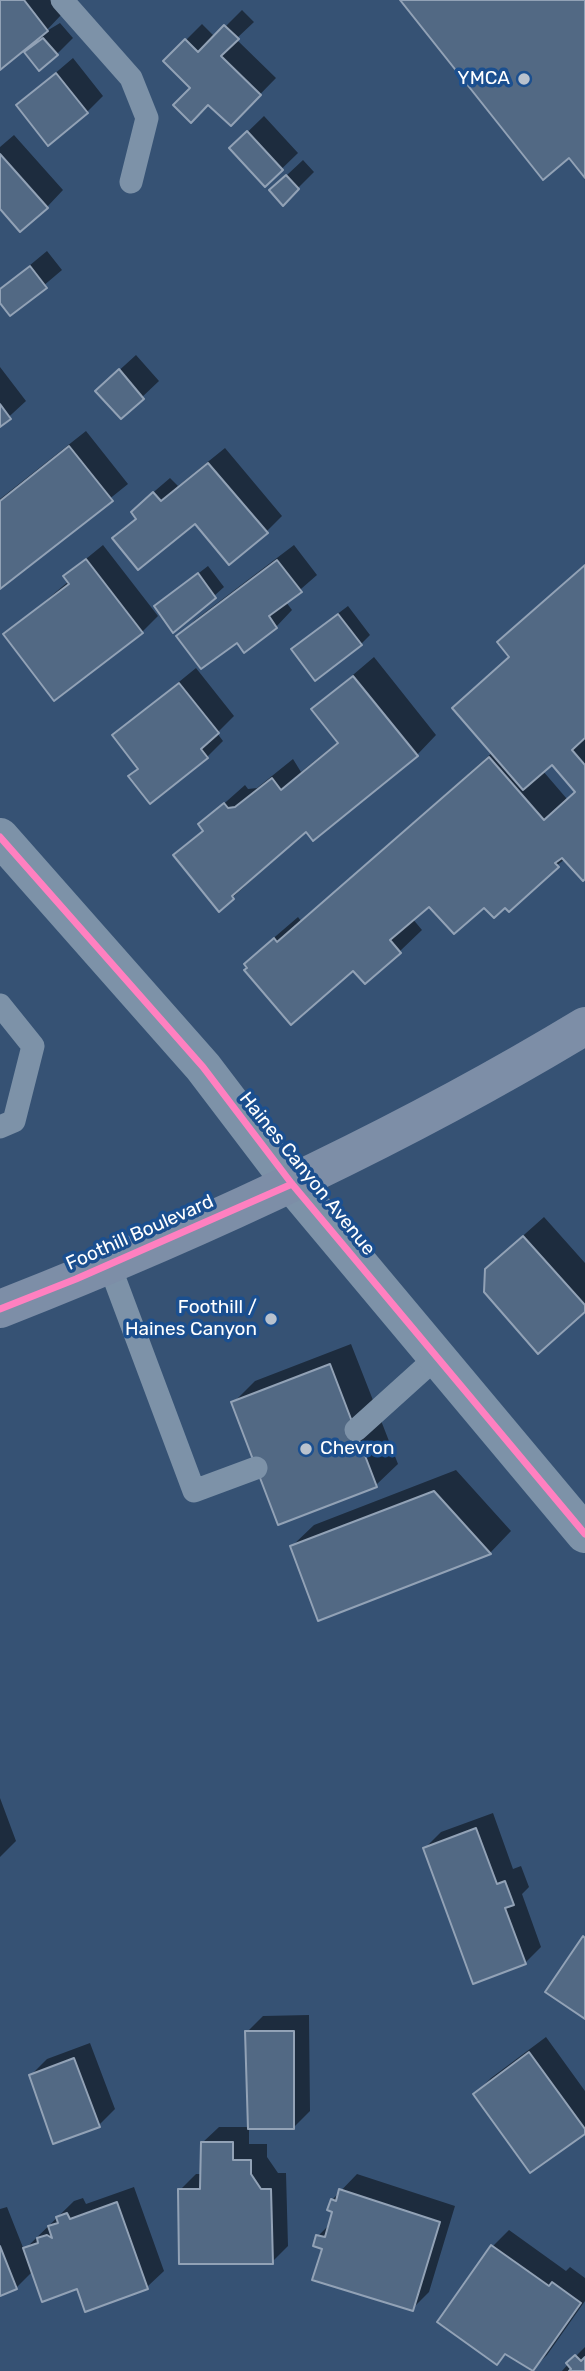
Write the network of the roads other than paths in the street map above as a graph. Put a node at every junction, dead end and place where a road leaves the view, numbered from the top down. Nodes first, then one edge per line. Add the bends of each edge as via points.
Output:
1 (62, 0) edge
2 (131, 182) dead end
3 (0, 838) edge
4 (0, 1005) edge
5 (585, 1026) edge
6 (0, 1127) edge
7 (292, 1184) junction
8 (109, 1264) junction
9 (0, 1309) edge
10 (438, 1356) junction
11 (356, 1430) dead end
12 (256, 1468) dead end
13 (585, 1534) edge

1 - 2 lane via 131,78 147,118
3 - 7 street, Haines Canyon Avenue via 203,1067
4 - 6 lane via 33,1046 14,1121
5 - 7 main road, Foothill Boulevard via 470,1094
7 - 8 main road, Foothill Boulevard
7 - 10 street, Haines Canyon Avenue
8 - 9 main road, Foothill Boulevard
8 - 12 lane via 194,1491
10 - 11 lane
10 - 13 street, Haines Canyon Avenue

